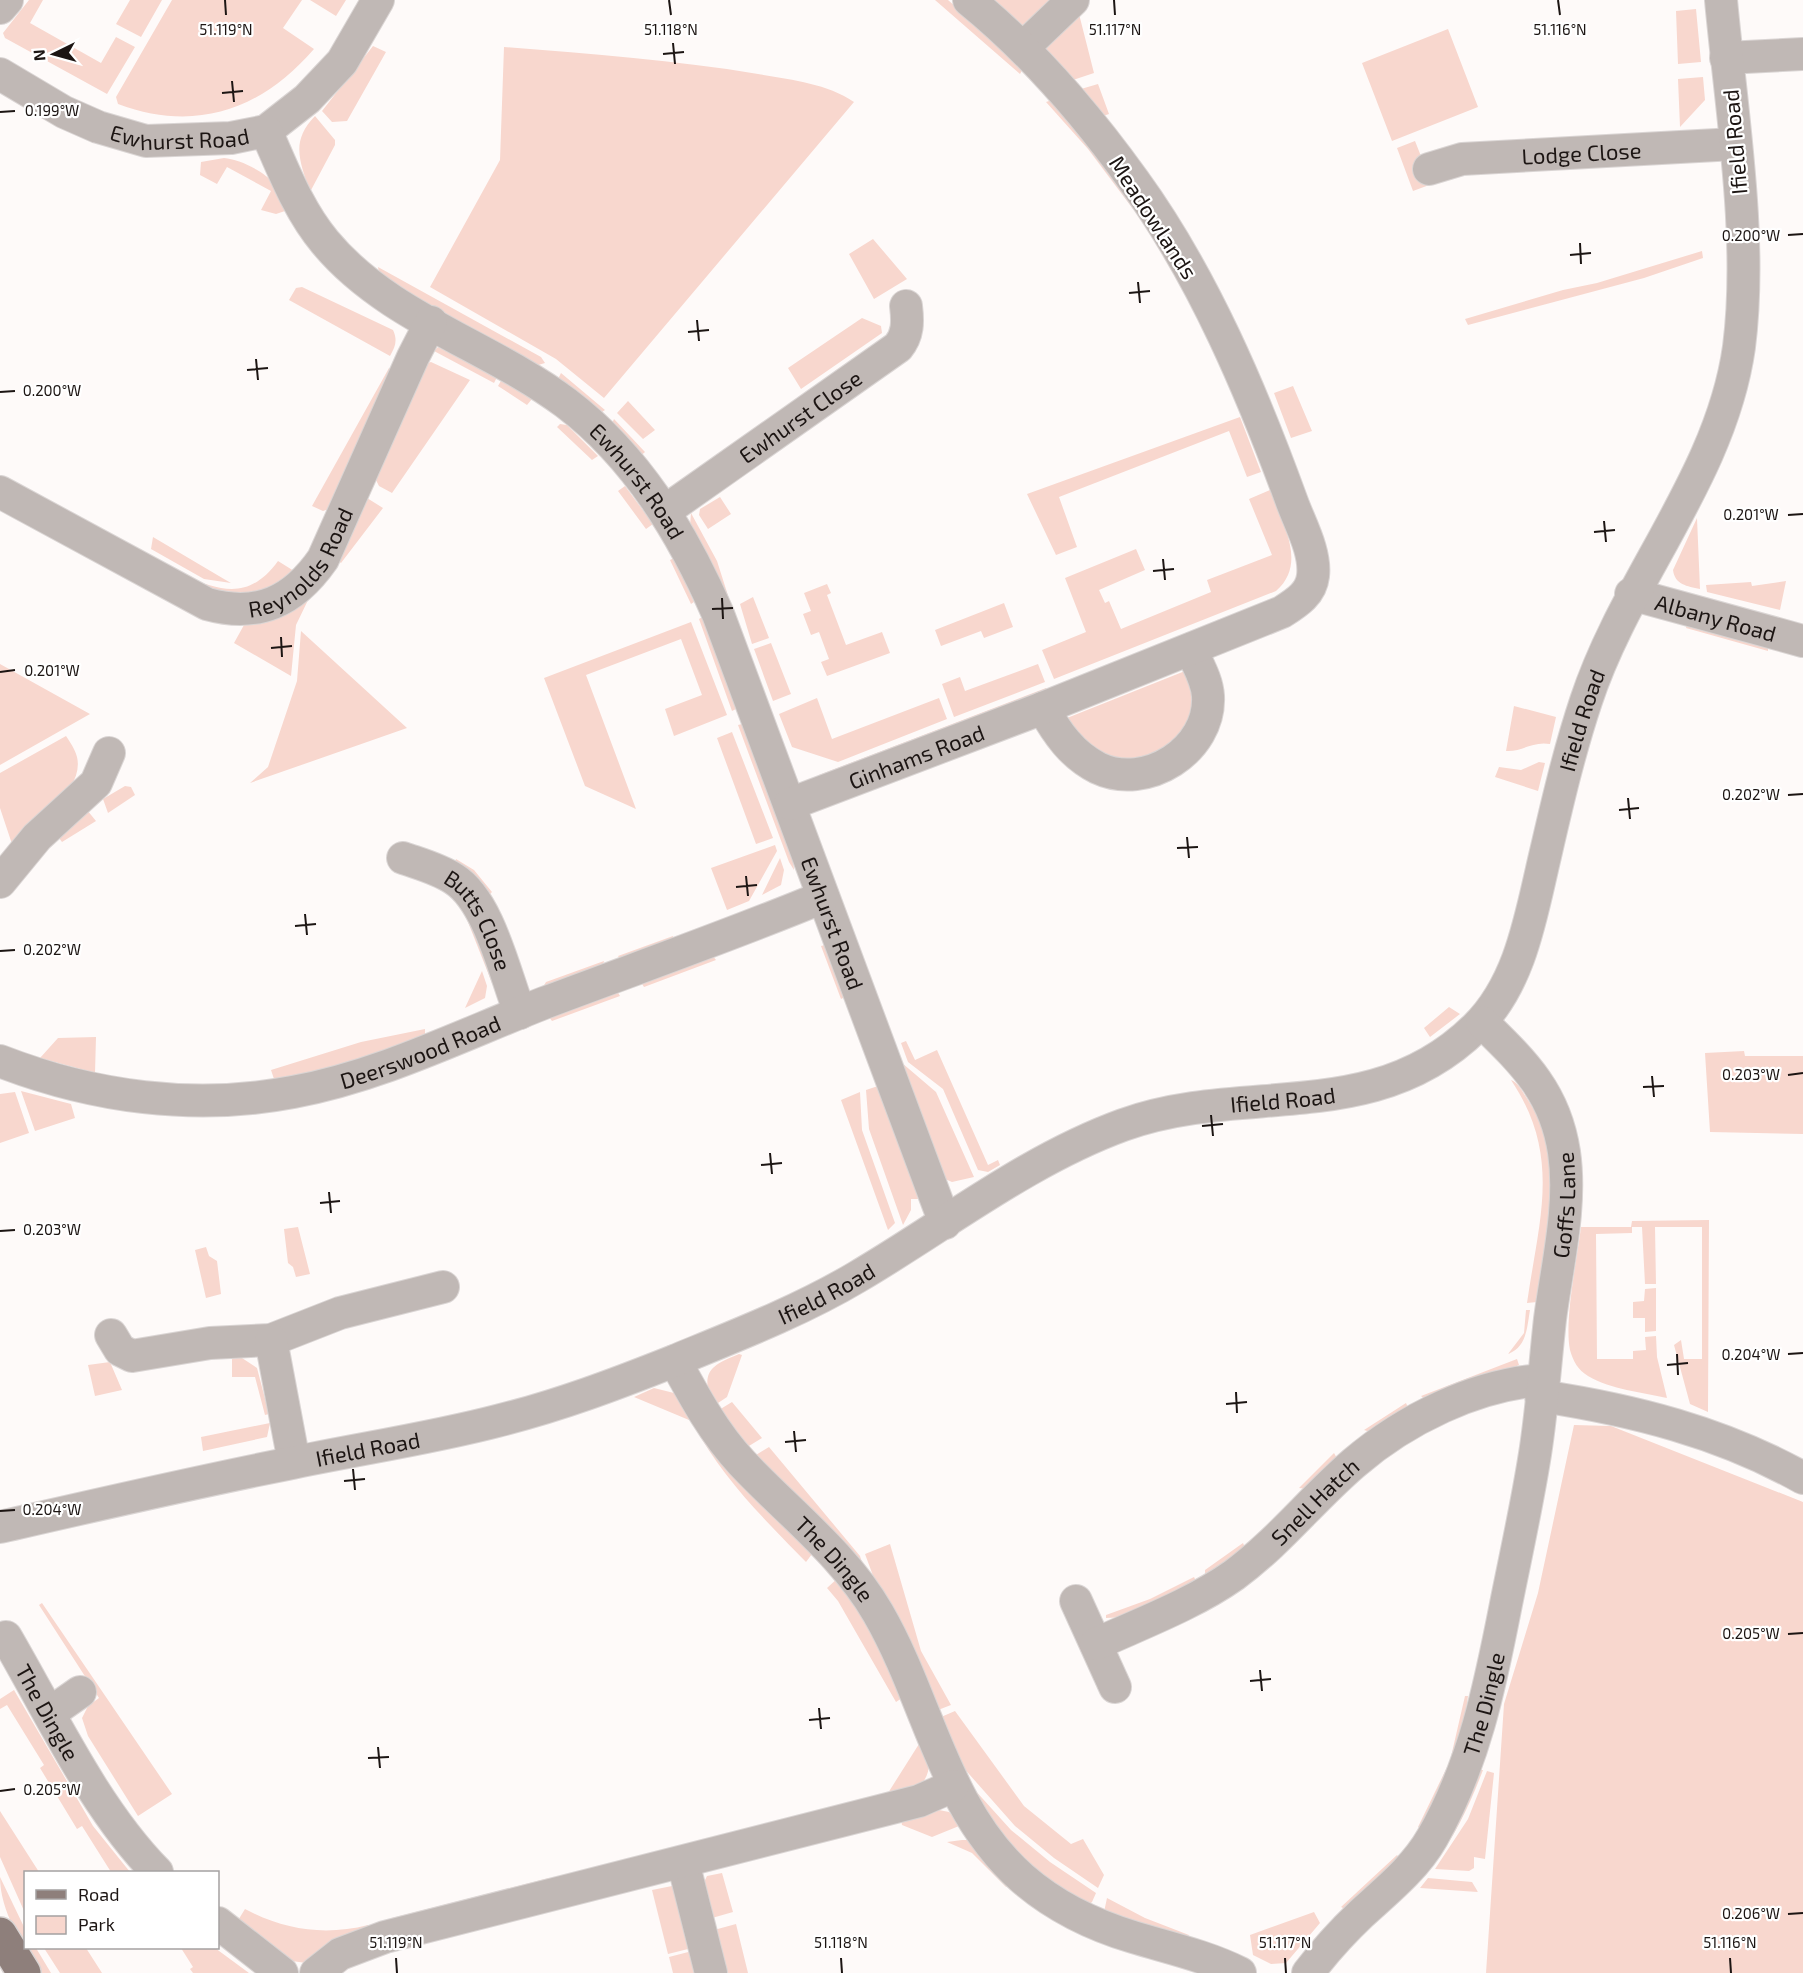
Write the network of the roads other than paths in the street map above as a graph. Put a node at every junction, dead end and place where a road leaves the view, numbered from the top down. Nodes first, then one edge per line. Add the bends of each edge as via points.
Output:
1 (7, 0) edge
2 (378, 0) edge
3 (969, 0) edge
4 (1072, 0) edge
5 (1721, 0) edge
6 (0, 8) edge
7 (1024, 47) junction
8 (1803, 54) edge
9 (1726, 58) junction
10 (0, 74) edge
11 (266, 130) junction
12 (1735, 144) junction
13 (1430, 170) dead end
14 (906, 306) dead end
15 (431, 322) junction
16 (1281, 473) joint
17 (0, 492) edge
18 (665, 510) junction
19 (1631, 594) junction
20 (1803, 641) edge
21 (1191, 649) junction
22 (1043, 708) junction
23 (108, 753) dead end
24 (790, 804) junction
25 (403, 858) dead end
26 (0, 882) edge
27 (823, 897) junction
28 (520, 1013) junction
29 (1482, 1022) junction
30 (0, 1061) edge
31 (945, 1223) junction
32 (443, 1287) dead end
33 (111, 1335) dead end
34 (271, 1340) junction
35 (675, 1361) junction
36 (1542, 1388) junction
37 (294, 1462) junction
38 (1803, 1478) edge
39 (0, 1527) edge
40 (1077, 1601) dead end
41 (6, 1637) dead end
42 (1096, 1644) junction
43 (1115, 1687) dead end
44 (80, 1692) dead end
45 (50, 1713) junction
46 (953, 1786) junction
47 (683, 1862) junction
48 (157, 1871) edge
49 (219, 1924) edge
50 (0, 1934) edge
51 (24, 1973) edge
52 (282, 1973) edge
53 (316, 1973) edge
54 (711, 1973) edge
55 (1240, 1973) edge
56 (1308, 1973) edge

1 - 6 street
2 - 11 street via 342,62 307,99
3 - 7 street, Meadowlands
4 - 7 street
5 - 9 street, Ifield Road
7 - 16 street, Meadowlands via 1104,141 1175,242 1219,327
8 - 9 street
9 - 12 street, Ifield Road
10 - 11 street, Ewhurst Road via 64,112 146,141 231,138
11 - 15 street, Ewhurst Road via 304,212 325,242 373,286
12 - 13 street, Lodge Close via 1462,159
12 - 19 street, Ifield Road via 1744,279 1734,373 1709,449
14 - 18 street, Ewhurst Close via 905,339 898,347
15 - 17 street, Reynolds Road via 323,559 295,591 278,601 243,610 207,604
15 - 18 street, Ewhurst Road via 566,403 600,433
16 - 21 street, Ginhams Road via 1311,552 1314,576 1309,589 1300,601 1282,612
18 - 24 street, Ewhurst Road via 700,572 718,614
19 - 20 street, Albany Road
19 - 29 street, Ifield Road via 1601,657 1586,702 1512,975 1500,1000
21 - 22 street, Ginhams Road
21 - 22 street via 1204,678 1207,713 1192,743 1166,765 1133,774 1099,768 1060,738
22 - 24 street, Ginhams Road
23 - 26 street via 96,783 37,837
24 - 27 street, Ewhurst Road
25 - 28 street, Butts Close via 447,875 468,890 485,918
27 - 28 street, Deerswood Road
27 - 31 street, Ewhurst Road
28 - 30 street, Deerswood Road via 348,1078 256,1097 174,1100 133,1096 46,1078
29 - 31 street, Ifield Road via 1454,1048 1426,1066 1371,1088 1185,1110 1118,1127 1060,1154
29 - 36 street, Goffs Lane via 1540,1083 1553,1110 1564,1151 1563,1221
31 - 35 street, Ifield Road via 850,1282
32 - 34 street via 340,1313
33 - 34 street via 120,1350 132,1356 210,1342
34 - 37 street
35 - 37 street, Ifield Road via 489,1424
35 - 46 street, The Dingle via 705,1414 740,1461 840,1559 861,1585 893,1640
36 - 38 street via 1581,1402 1687,1426 1753,1452
36 - 42 street, Snell Hatch via 1509,1384 1488,1390 1399,1432 1353,1464 1281,1536 1235,1574 1213,1589
36 - 56 street, The Dingle via 1535,1453 1491,1680 1463,1776 1432,1840 1415,1862
37 - 39 street, Ifield Road
40 - 42 street
41 - 45 street, The Dingle
42 - 43 street
44 - 45 street
45 - 48 street, The Dingle via 108,1809
46 - 47 street via 919,1801
46 - 55 street, The Dingle via 980,1833 1044,1895 1104,1926
47 - 53 street via 385,1936 340,1954
47 - 54 street
49 - 52 street
50 - 51 main road

